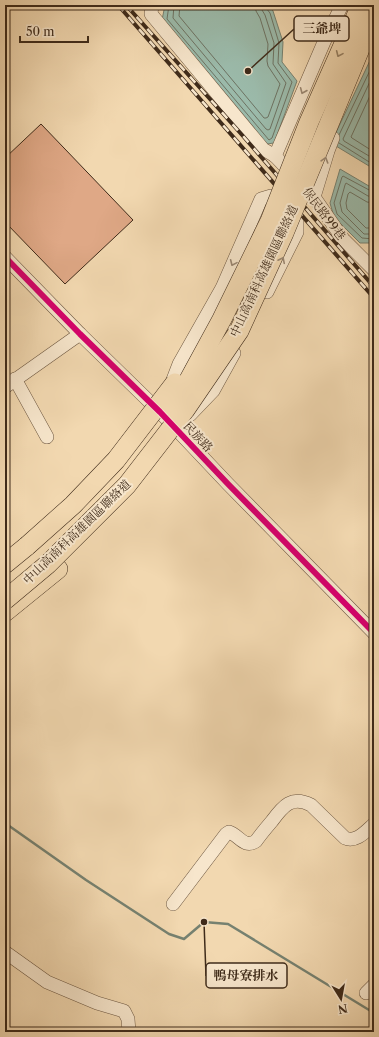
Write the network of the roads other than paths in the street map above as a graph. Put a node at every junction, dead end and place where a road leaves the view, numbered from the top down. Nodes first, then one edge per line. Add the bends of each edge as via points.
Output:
1 (152, 5) edge
2 (342, 5) edge
3 (361, 5) edge
4 (374, 15) edge
5 (374, 38) edge
6 (275, 156) junction
7 (314, 197) junction
8 (5, 257) edge
9 (374, 270) edge
10 (222, 319) junction
11 (239, 331) junction
12 (80, 334) junction
13 (10, 383) edge
14 (160, 412) junction
15 (177, 430) junction
16 (47, 437) dead end
17 (5, 564) edge
18 (5, 574) edge
19 (5, 584) edge
20 (5, 601) edge
21 (5, 612) edge
22 (374, 633) edge
23 (374, 824) edge
24 (172, 904) dead end
25 (5, 952) edge
26 (129, 1032) edge

1 - 6 street, 保民路99巷 via 151,14 263,149
2 -> 6 street
3 -> 10 highway, 中山高南科高雄園區聯絡道, bridge via 309,122 270,221
4 - 11 highway, 中山高南科高雄園區聯絡道, bridge via 284,233
7 -> 5 street via 328,151
6 - 7 street, 保民路99巷
7 - 9 street, 保民路99巷 via 342,239
8 - 12 street, 民族路
10 - 17 highway, bridge via 116,460 73,505
10 - 19 highway, 中山高南科高雄園區聯絡道, bridge via 179,398 119,475 40,554
11 - 20 highway, 中山高南科高雄園區聯絡道, bridge via 185,410 127,485 48,564
11 - 21 highway, bridge via 197,411 138,490 58,570
12 - 13 street
12 - 14 street, 民族路
13 - 16 street
14 - 15 street, 民族路
15 -> 14 street via 213,390 259,308 297,232 297,222 271,196 261,198 222,288 179,364
14 - 18 street via 119,465 65,520
15 - 20 street via 118,500 60,559
15 - 22 street, 民族路
23 - 24 street via 359,836 349,840 311,805 296,801 287,804 251,844 246,844 228,832
25 - 26 street via 47,982 97,1003 124,1011 128,1019

